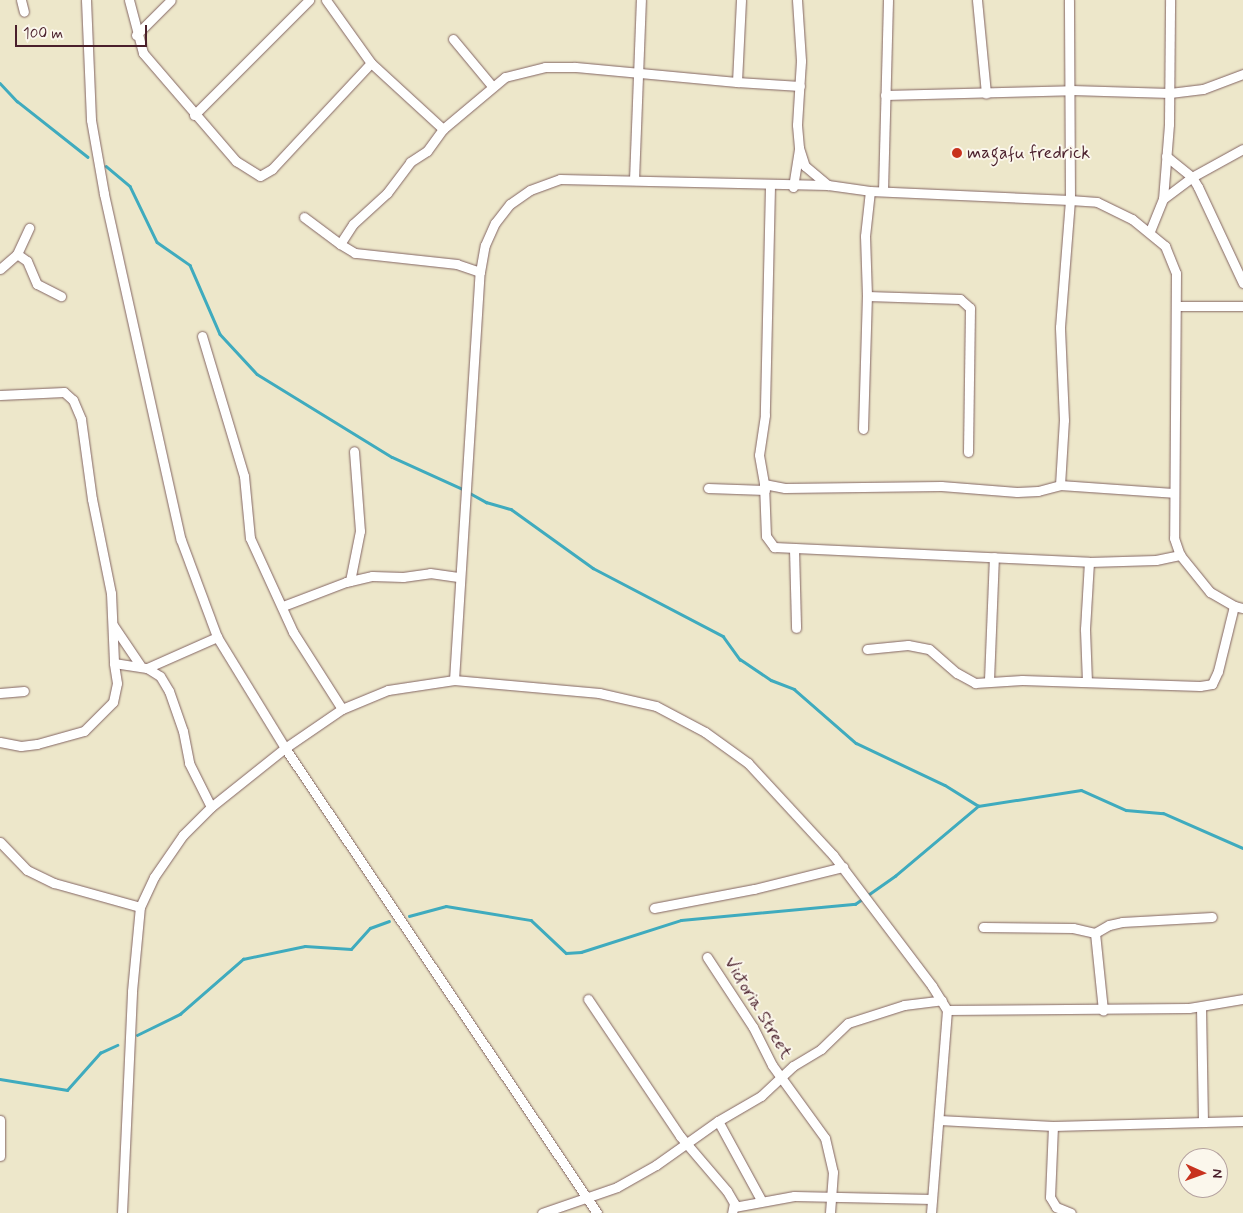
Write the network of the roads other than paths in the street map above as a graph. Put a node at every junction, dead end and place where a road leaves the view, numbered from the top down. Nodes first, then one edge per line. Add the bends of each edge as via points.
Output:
1 (21, 0) edge
2 (86, 0) edge
3 (129, 0) edge
4 (171, 0) edge
5 (309, 0) edge
6 (326, 0) edge
7 (641, 0) edge
8 (741, 0) edge
9 (797, 0) edge
10 (888, 0) edge
11 (977, 0) edge
12 (1069, 0) edge
13 (1170, 0) edge
14 (24, 12) dead end
15 (136, 35) junction
16 (453, 39) dead end
17 (371, 63) junction
18 (636, 74) junction
19 (1243, 74) edge
20 (737, 82) junction
21 (492, 86) junction
22 (800, 86) junction
23 (1071, 90) junction
24 (1170, 93) junction
25 (986, 94) junction
26 (884, 95) junction
27 (194, 115) junction
28 (443, 129) junction
29 (799, 148) junction
30 (1243, 149) edge
31 (1166, 156) junction
32 (1192, 178) junction
33 (634, 180) junction
34 (828, 185) junction
35 (770, 186) junction
36 (793, 187) junction
37 (870, 191) junction
38 (883, 191) junction
39 (1163, 199) junction
40 (1070, 200) junction
41 (304, 217) dead end
42 (29, 228) dead end
43 (1150, 231) junction
44 (340, 244) junction
45 (18, 254) junction
46 (0, 269) edge
47 (480, 272) junction
48 (1243, 283) edge
49 (61, 296) dead end
50 (867, 296) junction
51 (1178, 306) junction
52 (1243, 306) edge
53 (202, 336) dead end
54 (0, 395) edge
55 (863, 428) dead end
56 (354, 451) dead end
57 (968, 452) dead end
58 (1060, 485) junction
59 (764, 487) junction
60 (708, 488) dead end
61 (1173, 493) junction
62 (794, 549) junction
63 (1180, 555) junction
64 (994, 557) junction
65 (1089, 562) junction
66 (460, 577) junction
67 (350, 581) junction
68 (283, 606) junction
69 (1238, 607) edge
70 (113, 625) junction
71 (796, 628) dead end
72 (217, 637) junction
73 (867, 649) dead end
74 (114, 663) junction
75 (144, 667) junction
76 (454, 680) junction
77 (989, 680) junction
78 (1087, 682) junction
79 (24, 691) dead end
80 (0, 693) edge
81 (342, 709) junction
82 (0, 742) edge
83 (285, 748) junction
84 (211, 807) junction
85 (0, 842) edge
86 (843, 867) junction
87 (140, 907) junction
88 (654, 908) dead end
89 (1212, 917) dead end
90 (983, 927) dead end
91 (1095, 933) junction
92 (707, 957) dead end
93 (588, 998) dead end
94 (1243, 999) edge
95 (942, 1000) junction
96 (1201, 1008) junction
97 (947, 1010) junction
98 (1103, 1011) junction
99 (781, 1077) junction
100 (0, 1120) edge
101 (939, 1120) junction
102 (718, 1121) junction
103 (1243, 1121) edge
104 (1203, 1122) junction
105 (1053, 1126) junction
106 (686, 1143) junction
107 (0, 1156) edge
108 (832, 1196) junction
109 (588, 1198) junction
110 (932, 1199) junction
111 (761, 1200) junction
112 (733, 1210) edge
113 (122, 1213) edge
114 (542, 1213) edge
115 (597, 1213) edge
116 (830, 1213) edge
117 (931, 1213) edge
118 (1071, 1213) edge

1 - 14 street
2 - 72 street via 91,120 108,213 181,540
3 - 15 street
4 - 15 street
5 - 27 street
6 - 17 street
7 - 18 street
8 - 20 street
9 - 22 street
10 - 26 street
11 - 25 street
12 - 23 street
13 - 24 street
15 - 27 street via 142,53
16 - 21 street
17 - 27 street via 266,176 260,176 236,161
17 - 28 street
18 - 20 street
18 - 21 street via 545,67 505,77
18 - 33 street
19 - 24 street via 1202,89
20 - 22 street
21 - 28 street
22 - 29 street
23 - 24 street
23 - 25 street
23 - 40 street
24 - 31 street
25 - 26 street
26 - 38 street
28 - 44 street via 427,151 410,162 387,193 353,224
29 - 34 street via 805,166
29 - 36 street
30 - 32 street
31 - 32 street
31 - 39 street
32 - 39 street
32 - 48 street
33 - 35 street
33 - 47 street via 560,179 530,190 510,204 495,223 485,245
34 - 36 street
34 - 37 street
35 - 36 street
35 - 59 street via 765,415 759,455
37 - 38 street
37 - 50 street via 865,236
38 - 40 street
39 - 43 street
40 - 43 street via 1097,202
40 - 58 street via 1060,327 1064,420
41 - 44 street
42 - 45 street
43 - 51 street via 1165,246 1176,273
44 - 47 street via 355,253 457,264
45 - 46 street
45 - 49 street via 27,261 37,284
47 - 66 street
50 - 55 street
50 - 57 street via 960,300 970,308
51 - 52 street
51 - 61 street
53 - 68 street via 244,476 250,538
54 - 70 street via 64,392 73,400 86,443 92,499 111,593
56 - 67 street via 360,531
58 - 59 street via 1017,492 941,486
58 - 61 street
59 - 60 street
59 - 62 street via 768,543 774,547
61 - 63 street via 1174,538
62 - 64 street
62 - 71 street
63 - 65 street via 1156,560
63 - 69 street via 1210,592
64 - 65 street
64 - 77 street
65 - 78 street via 1085,629
66 - 67 street via 417,573
66 - 76 street
67 - 68 street
68 - 81 street via 293,632
69 - 78 street via 1212,684
70 - 74 street
70 - 75 street
72 - 75 street
72 - 83 street
73 - 77 street via 908,645 929,649 965,678 975,683
74 - 75 street
74 - 82 street via 117,683 112,702 84,730 38,744 21,746
75 - 84 street via 160,676 169,691 183,731 189,763
76 - 81 street via 388,690
76 - 86 street via 598,693 656,706 705,732 748,763
77 - 78 street
79 - 80 street
81 - 83 street
83 - 84 street
83 - 109 street
84 - 87 street via 183,835 154,877
85 - 87 street via 27,870 54,883
86 - 88 street via 754,889
86 - 95 street
87 - 113 street via 132,991
89 - 91 street via 1122,922 1108,925
90 - 91 street via 1066,928
91 - 98 street
92 - 99 street, Victoria Street
93 - 106 street via 639,1079
94 - 96 street
95 - 97 street
95 - 99 street via 904,1005 848,1023 821,1050
96 - 98 street
96 - 104 street
97 - 98 street
97 - 101 street
99 - 102 street via 761,1096
99 - 108 street, Victoria Street via 825,1138 831,1157
100 - 107 street
101 - 105 street
101 - 110 street
102 - 106 street
102 - 111 street
103 - 104 street
104 - 105 street
105 - 118 street via 1050,1197 1056,1207
106 - 109 street via 640,1175
106 - 112 street via 727,1191
108 - 110 street
108 - 111 street
108 - 116 street, Victoria Street
109 - 114 street
109 - 115 street
110 - 117 street
111 - 112 street

